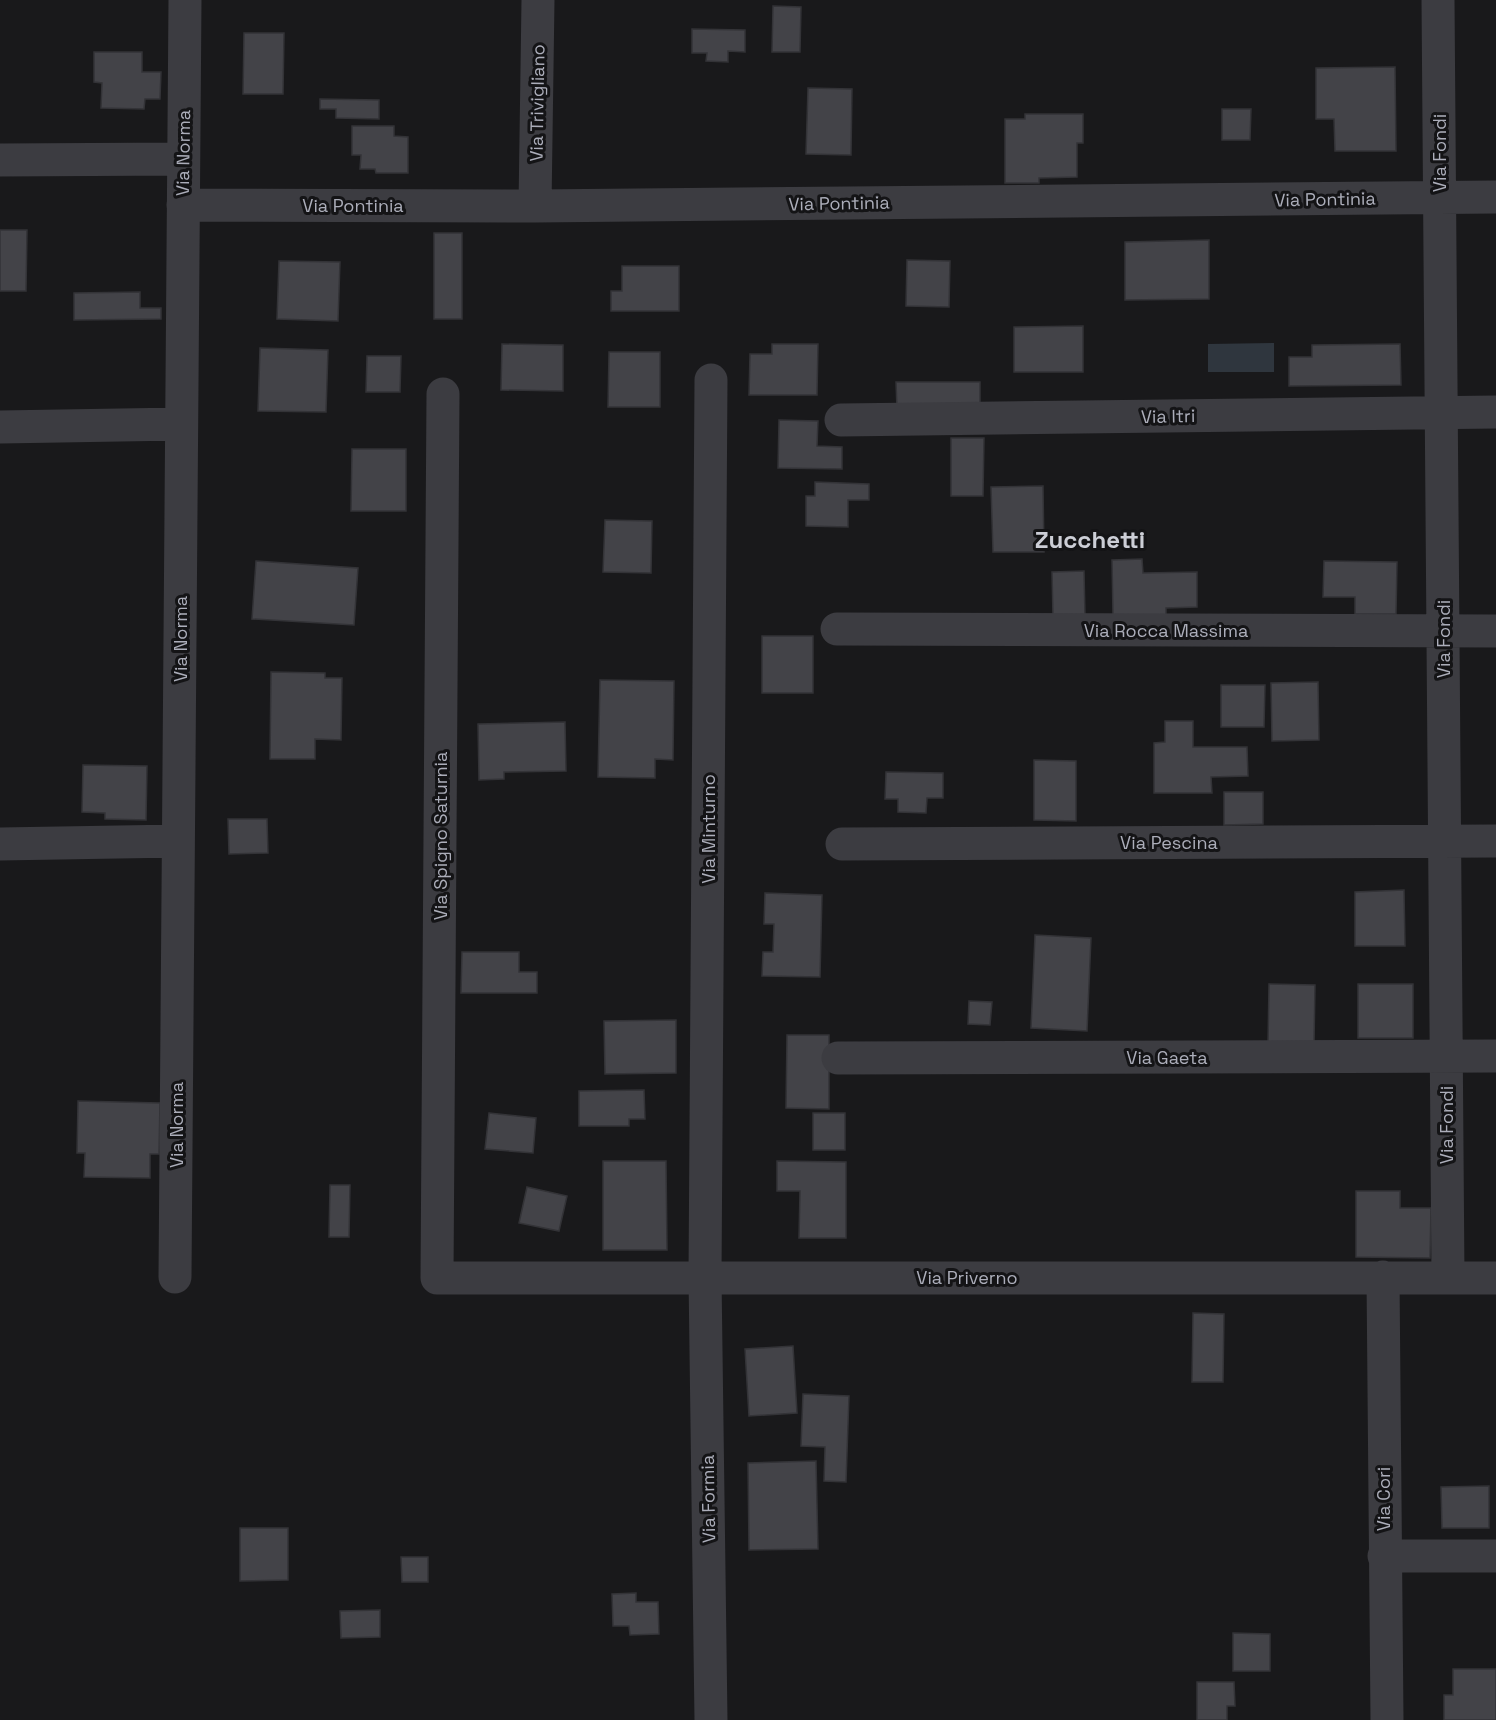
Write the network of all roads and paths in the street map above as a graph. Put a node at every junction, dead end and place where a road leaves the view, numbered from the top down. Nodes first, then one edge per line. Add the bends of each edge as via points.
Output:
1 (185, 0) edge
2 (538, 0) edge
3 (1438, 0) edge
4 (183, 159) junction
5 (0, 160) edge
6 (1496, 197) edge
7 (1439, 198) junction
8 (183, 205) junction
9 (536, 206) junction
10 (711, 380) dead end
11 (443, 394) dead end
12 (1496, 412) edge
13 (1441, 413) junction
14 (841, 420) dead end
15 (181, 424) junction
16 (0, 427) edge
17 (837, 629) dead end
18 (1443, 631) junction
19 (1496, 631) edge
20 (178, 841) junction
21 (1444, 841) junction
22 (1496, 841) edge
23 (0, 844) edge
24 (843, 844) dead end
25 (1446, 1056) junction
26 (1496, 1056) edge
27 (838, 1058) dead end
28 (175, 1277) dead end
29 (705, 1277) junction
30 (437, 1278) joint
31 (1383, 1278) junction
32 (1448, 1278) junction
33 (1496, 1278) edge
34 (1383, 1556) junction
35 (1496, 1556) edge
36 (711, 1720) edge
37 (1387, 1720) edge

1 - 4 street, Via Norma
2 - 9 street, Via Trivigliano
3 - 7 street, Via Fondi
4 - 5 street
4 - 8 street, Via Norma
6 - 7 street, Via Pontinia
7 - 9 street, Via Pontinia
7 - 13 street, Via Fondi
8 - 9 street, Via Pontinia
8 - 15 street, Via Norma
10 - 29 street, Via Minturno
11 - 30 street, Via Spigno Saturnia
12 - 13 street, Via Itri
13 - 14 street, Via Itri
13 - 18 street, Via Fondi
15 - 16 street
15 - 20 street, Via Norma
17 - 18 street, Via Rocca Massima
18 - 19 street, Via Rocca Massima
18 - 21 street, Via Fondi
20 - 23 street
20 - 28 street, Via Norma
21 - 22 street, Via Pescina
21 - 24 street, Via Pescina
21 - 25 street, Via Fondi
25 - 26 street, Via Gaeta
25 - 27 street, Via Gaeta
25 - 32 street, Via Fondi
29 - 30 street, Via Priverno
29 - 31 street, Via Priverno
29 - 36 street, Via Formia
31 - 32 street, Via Priverno
31 - 34 street, Via Cori
32 - 33 street, Via Priverno
34 - 35 street
34 - 37 street, Via Cori

